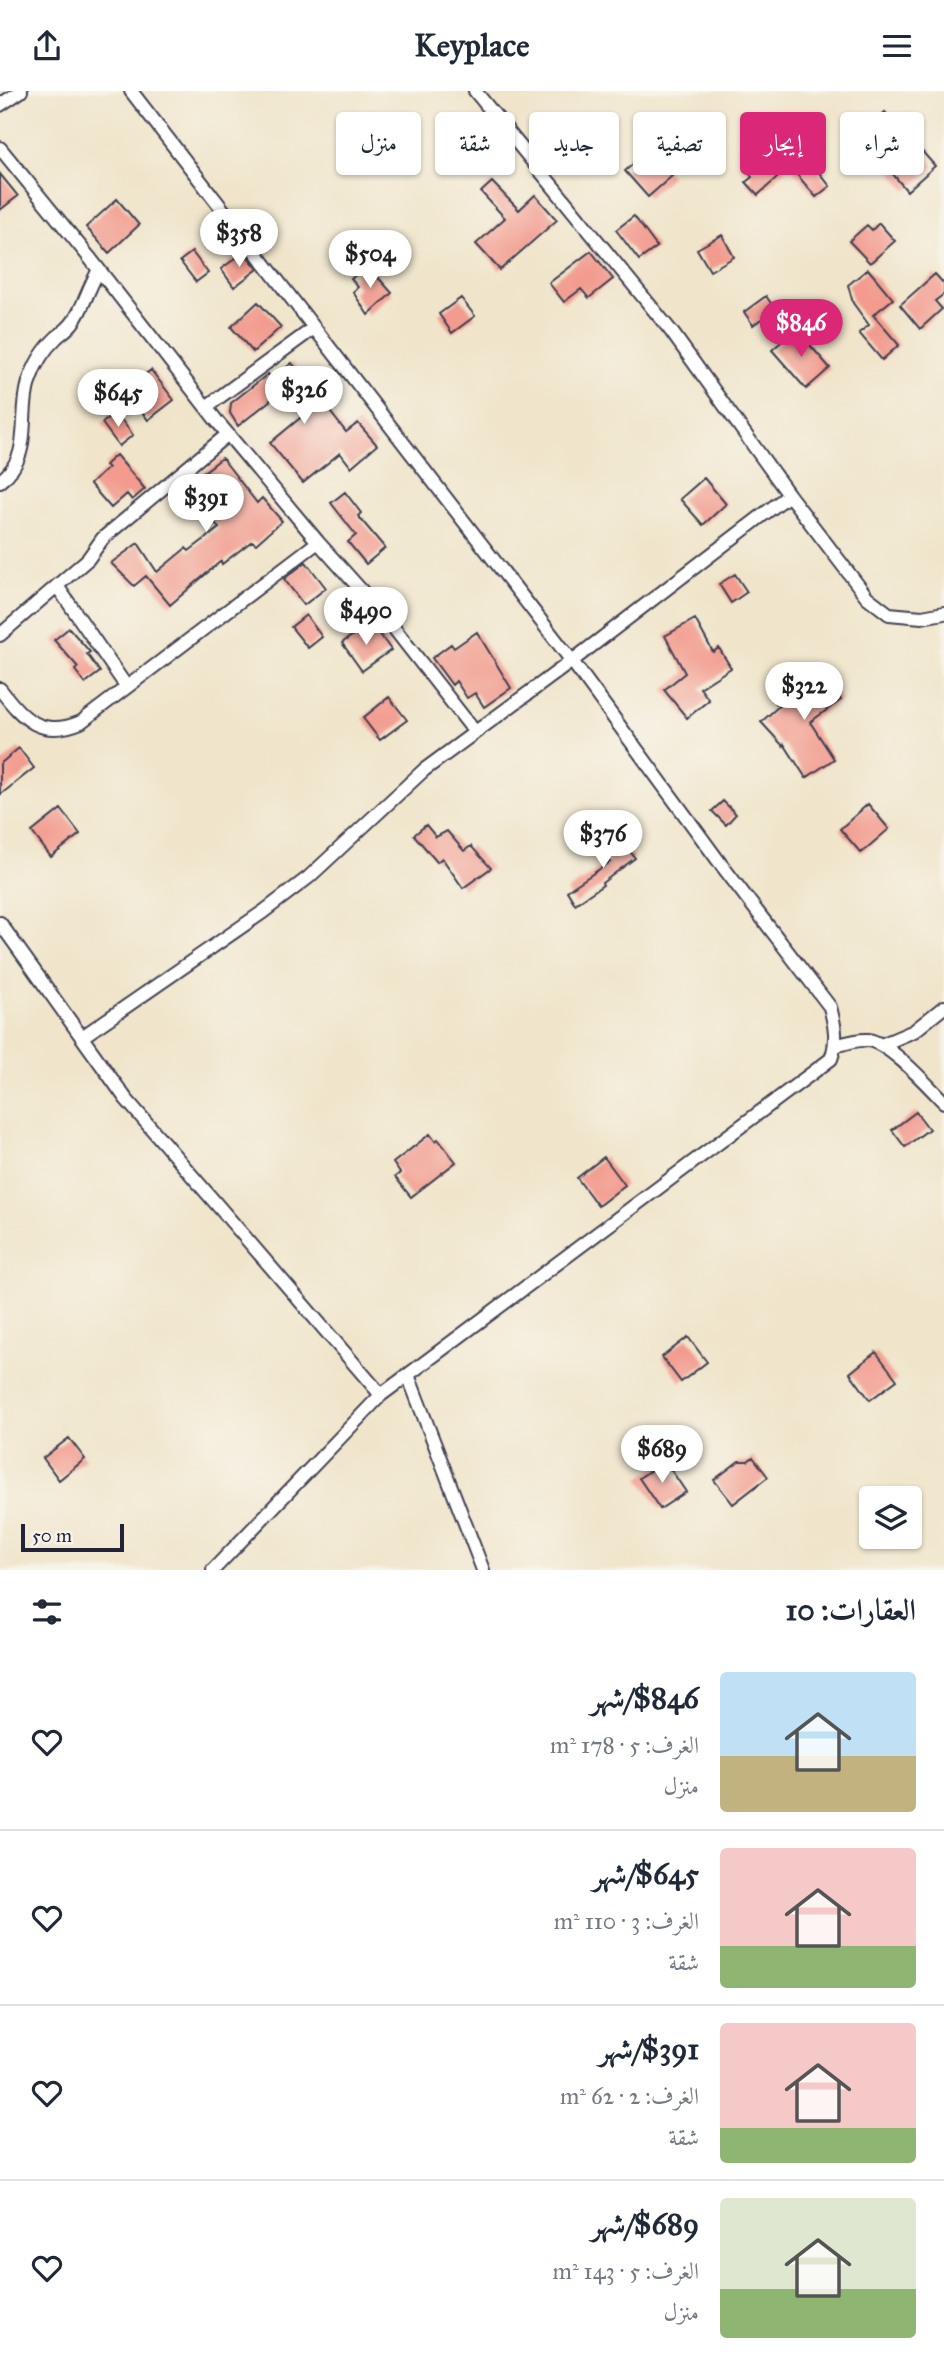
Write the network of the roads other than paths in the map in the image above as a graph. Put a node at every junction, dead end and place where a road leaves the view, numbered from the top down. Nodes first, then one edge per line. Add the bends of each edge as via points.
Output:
1 (21, 91) edge
2 (131, 91) edge
3 (475, 91) edge
4 (0, 105) edge
5 (0, 148) edge
6 (99, 270) junction
7 (314, 328) junction
8 (206, 407) junction
9 (228, 434) junction
10 (0, 481) edge
11 (789, 495) junction
12 (318, 542) junction
13 (57, 586) junction
14 (944, 613) edge
15 (0, 635) edge
16 (572, 661) junction
17 (126, 687) junction
18 (0, 689) edge
19 (475, 732) junction
20 (0, 923) edge
21 (944, 1007) edge
22 (82, 1037) junction
23 (881, 1045) junction
24 (835, 1046) junction
25 (944, 1102) edge
26 (408, 1375) junction
27 (382, 1395) junction
28 (213, 1570) edge
29 (483, 1570) edge

1 - 4 street
2 - 7 street
3 - 11 street via 671,331
5 - 6 street
6 - 8 street
6 - 10 street via 71,325 36,362 24,405 23,446 10,473
7 - 8 street
7 - 16 street
8 - 9 street
9 - 12 street
9 - 13 street via 103,538 88,559
11 - 14 street via 878,607 905,617
11 - 16 street
12 - 17 street
12 - 19 street via 386,618
13 - 15 street
13 - 17 street
16 - 19 street
16 - 24 street via 830,1007
17 - 18 street via 81,722 51,727 27,721
19 - 22 street via 403,787 309,877
20 - 22 street
21 - 23 street via 914,1031
22 - 27 street via 126,1098
23 - 24 street via 864,1040
23 - 25 street
24 - 26 street via 831,1059
26 - 27 street
26 - 29 street
27 - 28 street

